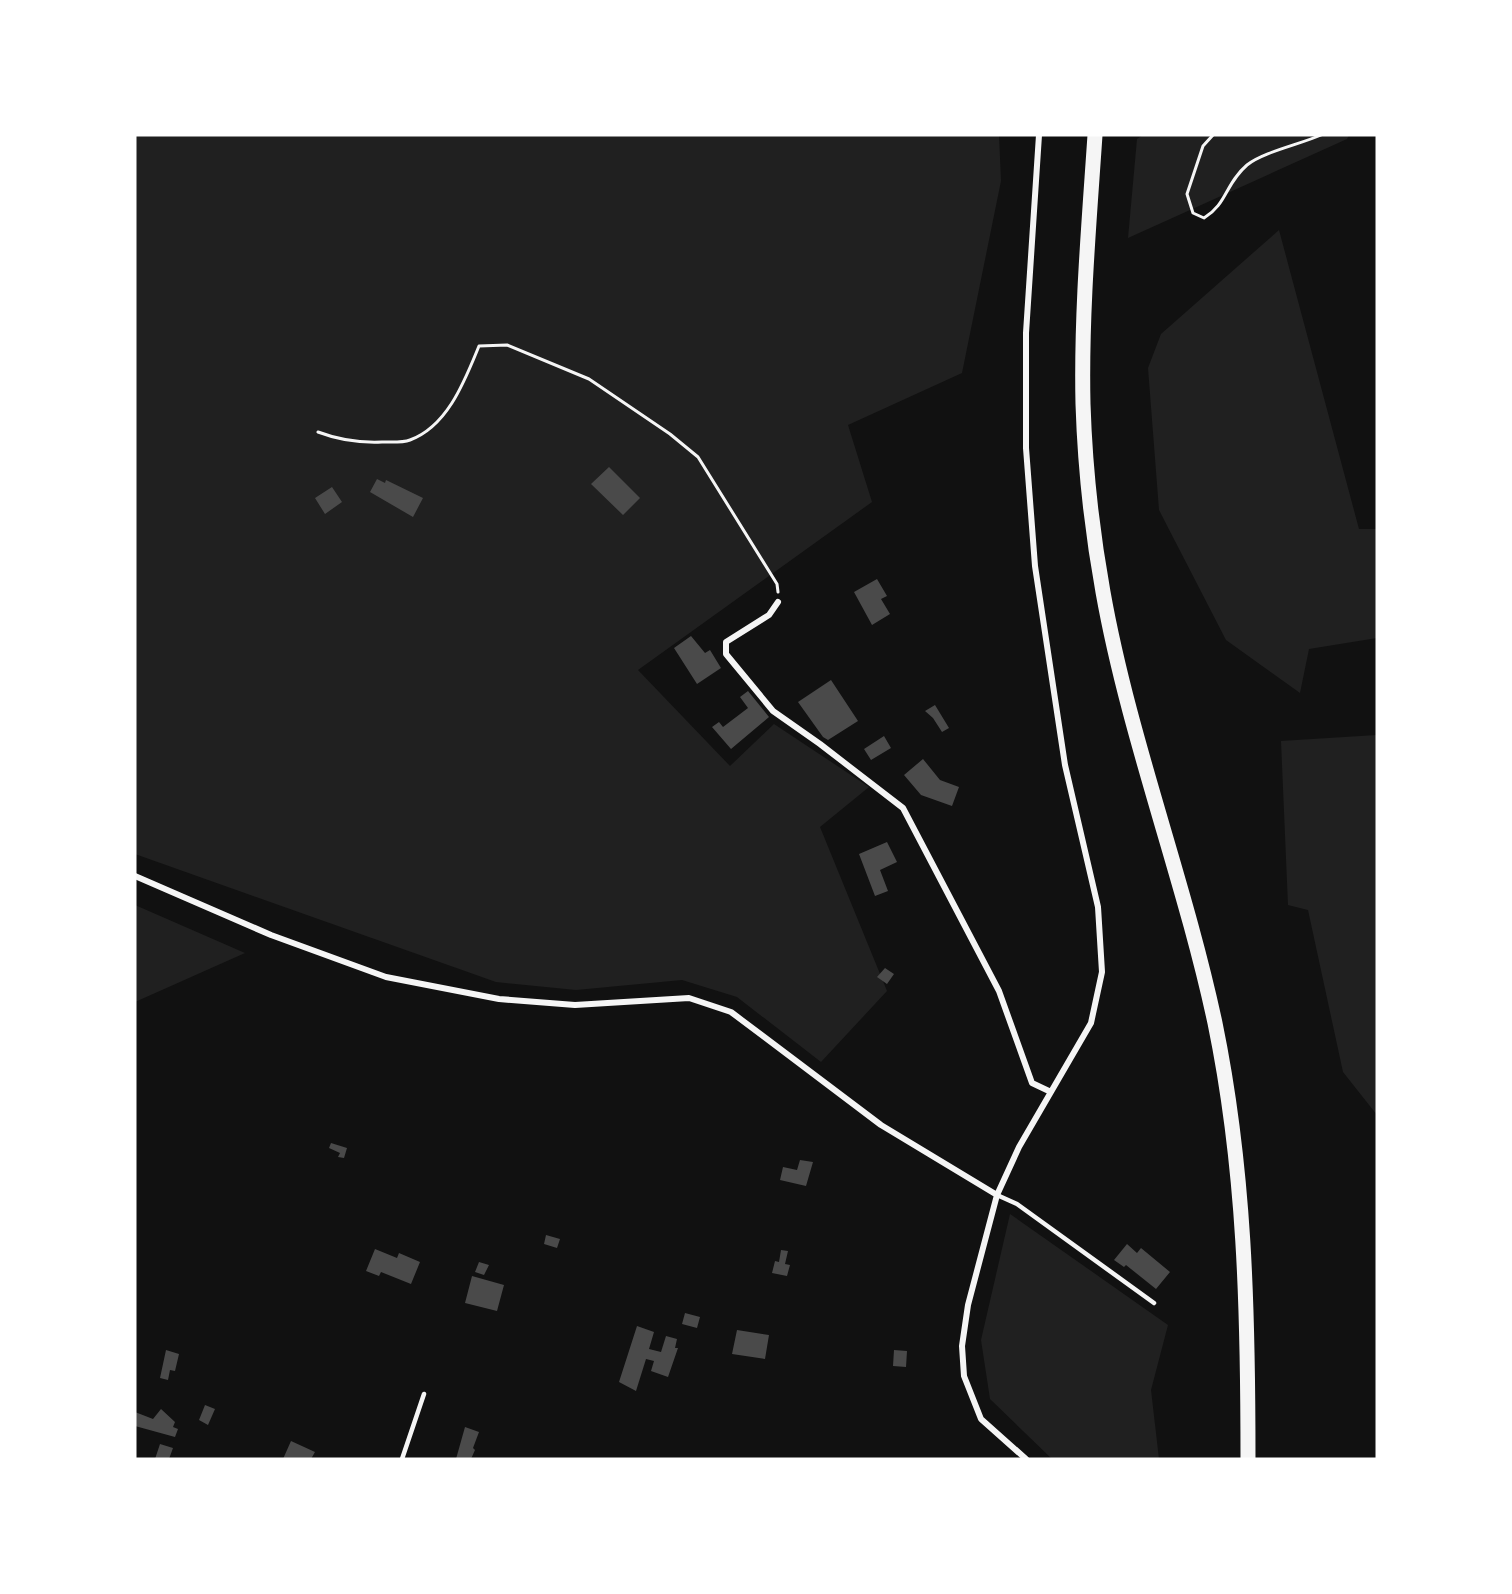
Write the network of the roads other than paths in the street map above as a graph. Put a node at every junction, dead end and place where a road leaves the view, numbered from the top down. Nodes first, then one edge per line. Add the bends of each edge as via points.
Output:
1 (1039, 135) edge
2 (1095, 135) edge
3 (778, 602) road end
4 (135, 876) edge
5 (1051, 1092) junction
6 (997, 1195) junction
7 (1154, 1303) dead end
8 (424, 1394) dead end
9 (402, 1459) edge
10 (1026, 1459) edge
11 (1248, 1459) edge

1 - 5 street via 1026,333 1026,448 1037,578 1065,765 1098,907 1102,972 1091,1023
2 - 11 main road via 1083,404 1089,490 1103,593 1125,693 1191,926 1233,1122 1244,1227
3 - 5 street via 769,615 726,642 726,654 773,711 903,808 999,991 1032,1083
4 - 6 street via 271,935 386,976 499,999 574,1005 688,998 732,1012 881,1125
5 - 6 street
6 - 7 lane via 1017,1204
6 - 10 street via 968,1305 962,1346 963,1376 981,1419
8 - 9 lane

